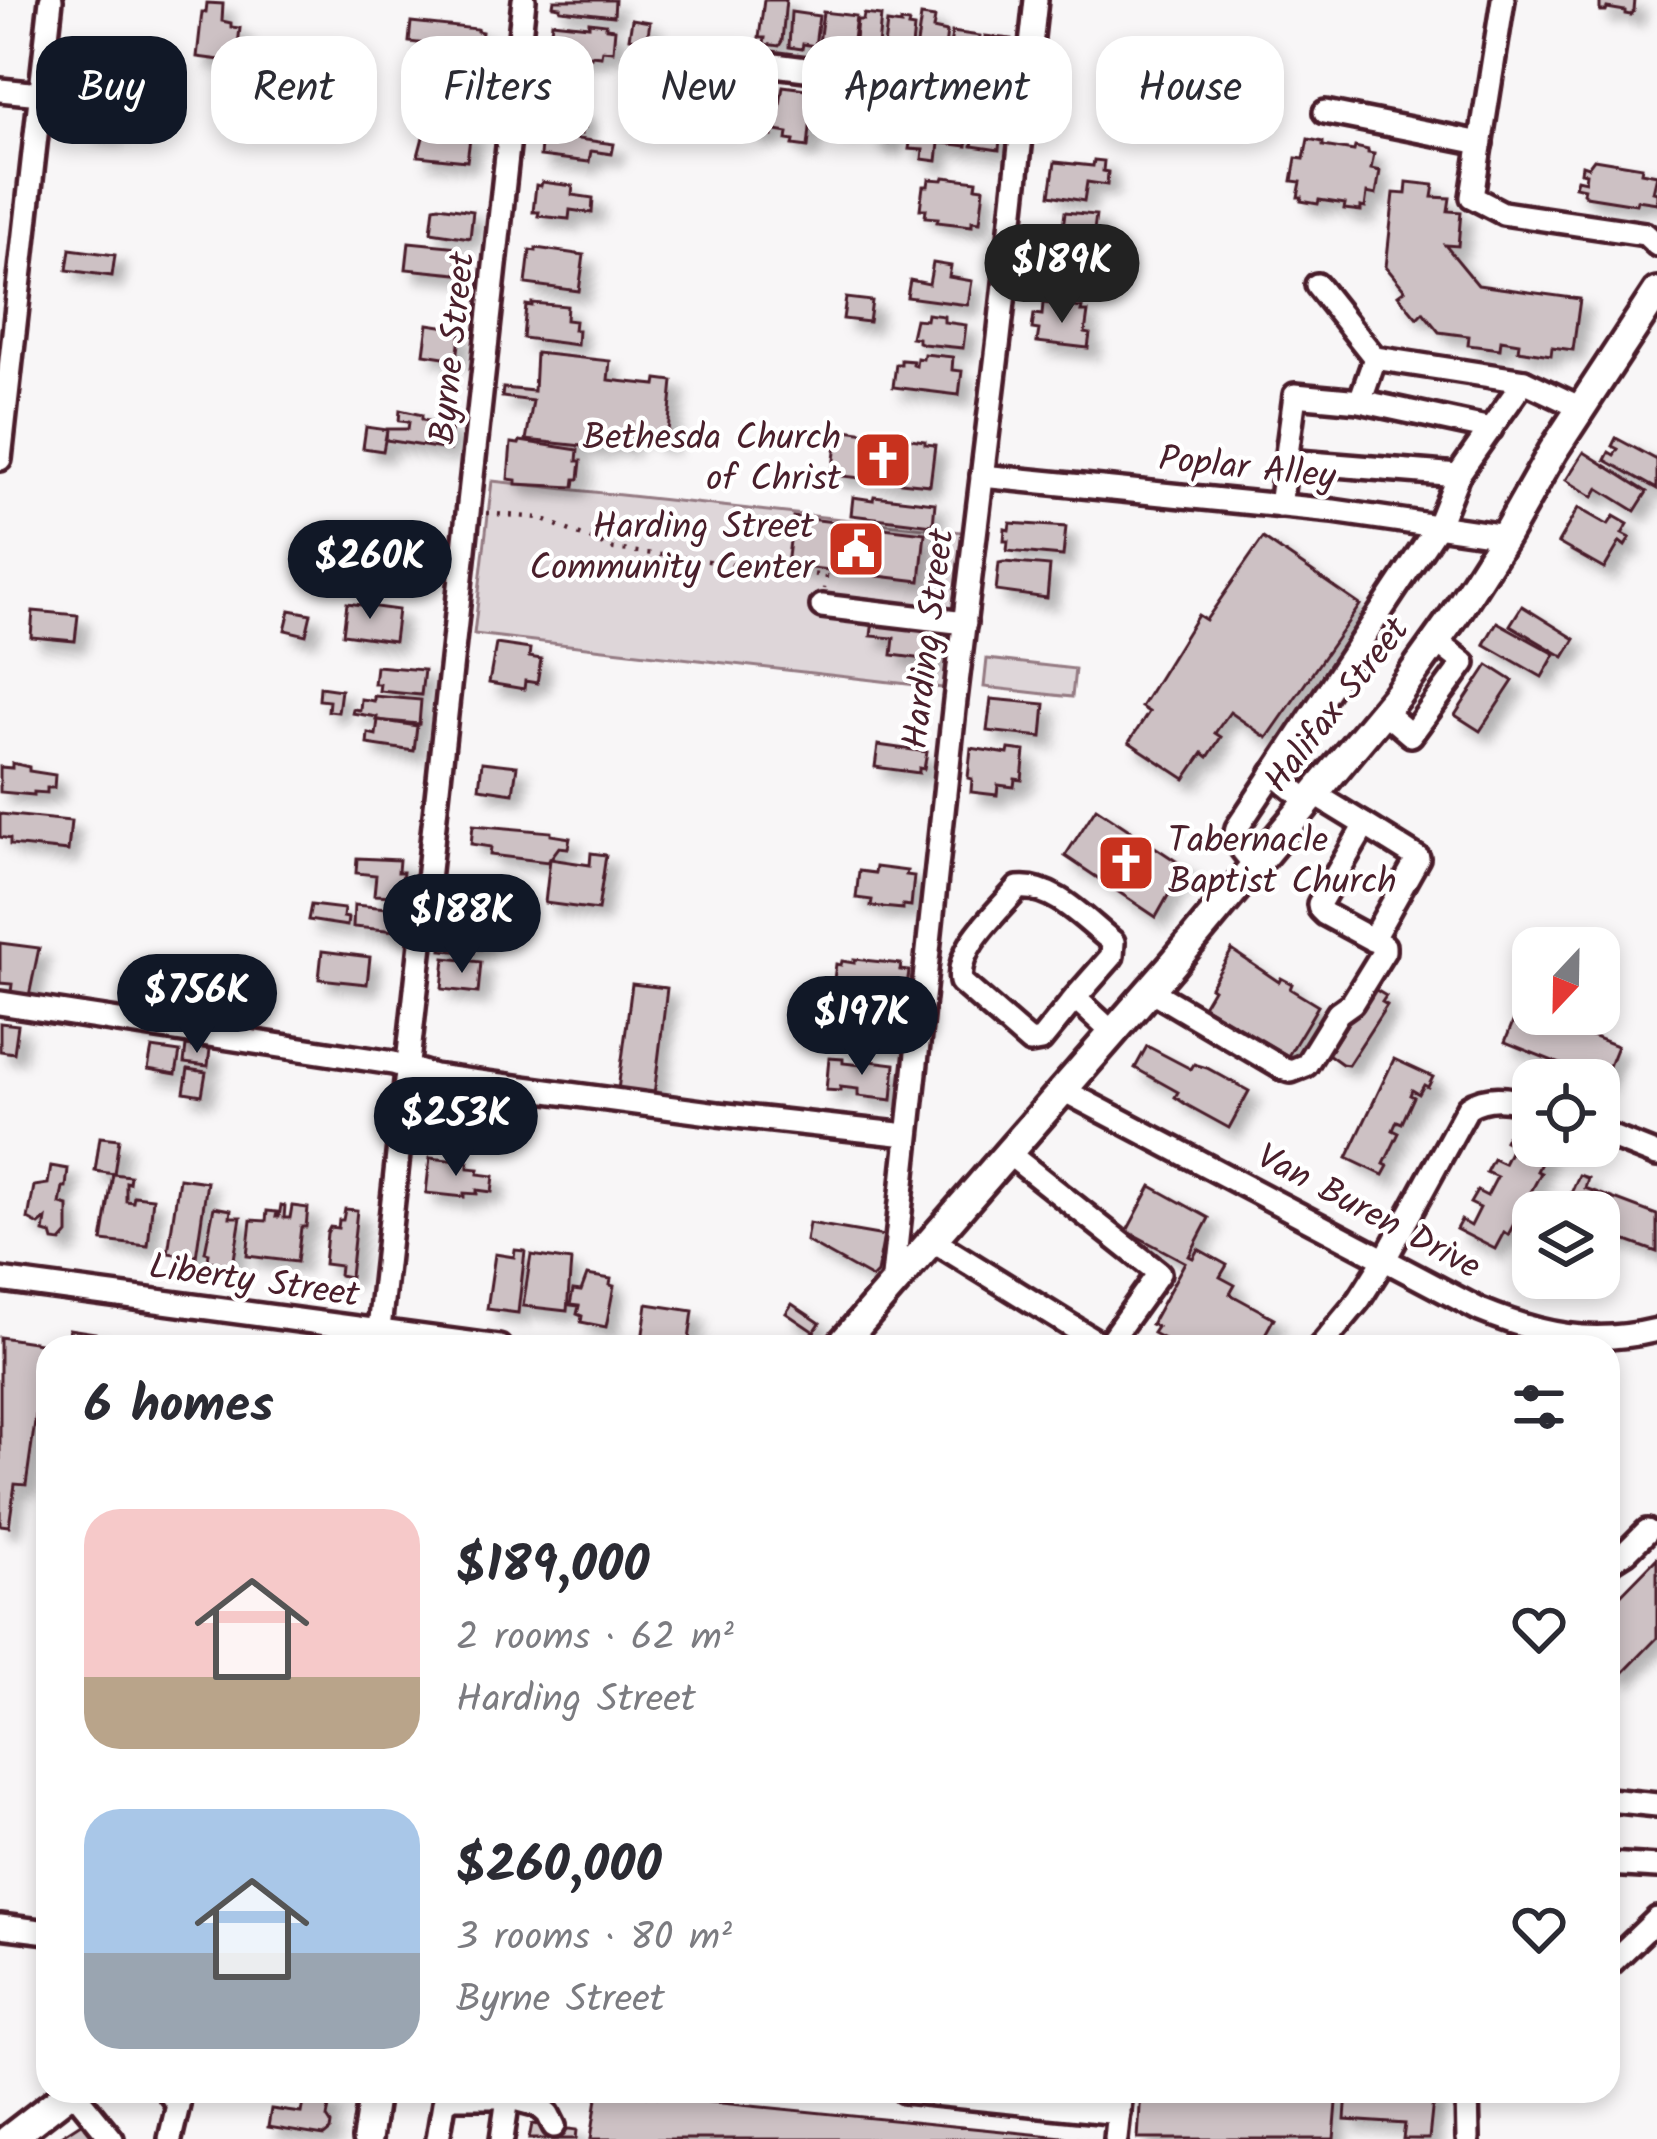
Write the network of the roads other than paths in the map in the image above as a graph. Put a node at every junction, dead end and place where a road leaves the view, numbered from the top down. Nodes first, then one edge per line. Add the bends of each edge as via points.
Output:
1 (50, 0) edge
2 (524, 0) edge
3 (1036, 0) edge
4 (1503, 0) edge
5 (46, 36) edge
6 (1032, 36) edge
7 (0, 90) edge
8 (36, 94) edge
9 (1325, 112) dead end
10 (36, 130) edge
11 (1481, 142) junction
12 (1020, 144) edge
13 (1657, 244) edge
14 (1317, 286) dead end
15 (1657, 292) edge
16 (1375, 358) junction
17 (1524, 381) junction
18 (1360, 401) junction
19 (1581, 408) junction
20 (1491, 429) junction
21 (0, 459) edge
22 (1286, 461) junction
23 (982, 476) junction
24 (1458, 476) junction
25 (1280, 506) junction
26 (1438, 525) junction
27 (1504, 536) junction
28 (822, 606) road end
29 (964, 623) junction
30 (1273, 772) junction
31 (1312, 798) junction
32 (1365, 825) junction
33 (1256, 866) junction
34 (1372, 940) junction
35 (926, 969) junction
36 (959, 973) junction
37 (1150, 990) junction
38 (1075, 998) junction
39 (0, 1004) edge
40 (1113, 1033) junction
41 (407, 1069) junction
42 (1064, 1090) junction
43 (1512, 1101) edge
44 (907, 1135) junction
45 (1620, 1140) edge
46 (1008, 1153) junction
47 (1657, 1155) edge
48 (932, 1240) junction
49 (1385, 1259) junction
50 (0, 1280) edge
51 (892, 1286) junction
52 (1657, 1330) edge
53 (346, 1335) edge
54 (379, 1335) edge
55 (849, 1335) edge
56 (1086, 1335) edge
57 (1115, 1335) edge
58 (1330, 1335) edge
59 (1551, 1335) edge
60 (1620, 1338) edge
61 (1647, 1531) dead end
62 (1620, 1555) edge
63 (1620, 1801) edge
64 (1657, 1805) edge
65 (1657, 1867) edge
66 (1620, 1869) edge
67 (1657, 1919) edge
68 (0, 1927) edge
69 (36, 1931) edge
70 (1620, 1954) edge
71 (56, 2103) edge
72 (82, 2103) edge
73 (177, 2103) edge
74 (372, 2103) edge
75 (444, 2103) edge
76 (507, 2103) edge
77 (533, 2103) edge
78 (1120, 2103) edge
79 (1468, 2103) edge
80 (554, 2126) dead end
81 (9, 2139) edge
82 (112, 2139) edge
83 (170, 2139) edge
84 (367, 2139) edge
85 (438, 2139) edge
86 (502, 2139) edge
87 (1116, 2139) edge
88 (1468, 2139) edge

1 - 5 street
2 - 41 street, Byrne Street
3 - 6 street, Harding Street
4 - 11 street
7 - 8 street
9 - 11 street
10 - 21 street
11 - 13 street via 1472,197 1503,213 1645,234
12 - 23 street, Harding Street
14 - 16 street
15 - 19 main road, Halifax Street
16 - 17 street
16 - 18 street
17 - 19 street
17 - 20 street
18 - 20 street
18 - 22 street via 1295,395
19 - 27 main road, Halifax Street
20 - 24 street
22 - 24 street
22 - 25 street
23 - 25 street, Poplar Alley
23 - 29 street, Harding Street
24 - 26 street
25 - 26 street, Poplar Alley
26 - 27 street, Poplar Alley
26 - 30 street
27 - 31 main road, Halifax Street via 1384,712
28 - 29 street
29 - 35 street, Harding Street
30 - 31 street
30 - 33 street via 1235,836
31 - 32 street
31 - 33 main road, Halifax Street
32 - 34 street via 1418,858
32 - 34 street via 1319,910
33 - 37 main road, Halifax Street
34 - 37 street via 1384,951 1352,1003 1306,1065 1291,1071
35 - 36 street
35 - 44 street, Harding Street
36 - 38 street via 1030,1042 1041,1040
36 - 38 street via 964,952 1018,888 1036,888 1114,946
37 - 40 main road, Halifax Street
38 - 40 street
39 - 41 street
40 - 42 main road, Halifax Street
41 - 44 street
41 - 54 street, Byrne Street
42 - 46 main road, Halifax Street
42 - 49 street, Van Buren Drive
43 - 49 street via 1468,1107
44 - 51 street, Harding Street
45 - 47 street
46 - 48 main road, Halifax Street
46 - 57 street via 1160,1274
48 - 51 main road, Halifax Street
48 - 56 street
49 - 58 street
49 - 59 street, Van Buren Drive
50 - 53 street, Liberty Street
51 - 55 main road, Halifax Street
52 - 60 street, Van Buren Drive
61 - 62 street
63 - 64 street
65 - 66 street
67 - 70 street
68 - 69 street
71 - 81 main road
72 - 82 street
73 - 83 street
74 - 84 main road
75 - 85 street
76 - 86 street
77 - 80 street
78 - 87 street
79 - 88 street

